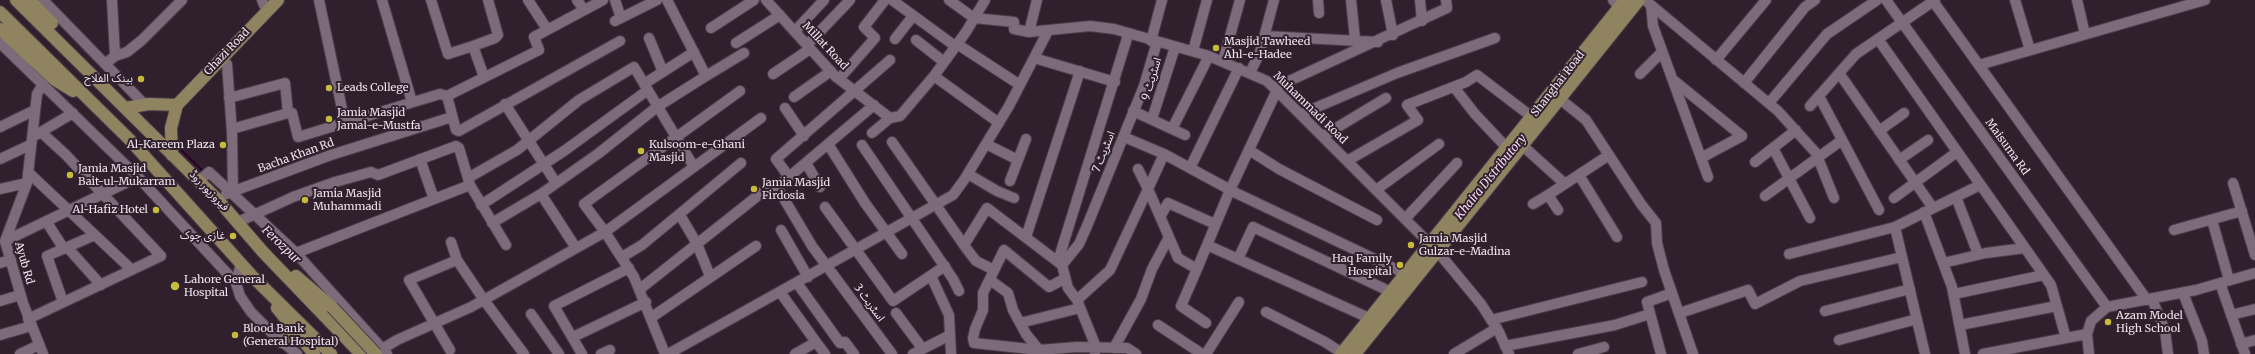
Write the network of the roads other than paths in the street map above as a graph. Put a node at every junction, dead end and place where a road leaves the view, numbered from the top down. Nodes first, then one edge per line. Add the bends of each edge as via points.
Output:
1 (16, 0) edge
2 (29, 0) edge
3 (42, 0) edge
4 (104, 0) edge
5 (182, 0) edge
6 (278, 0) edge
7 (319, 0) edge
8 (382, 0) edge
9 (431, 0) edge
10 (488, 0) edge
11 (528, 0) edge
12 (577, 0) edge
13 (603, 0) edge
14 (615, 0) edge
15 (656, 0) edge
16 (667, 0) edge
17 (754, 0) edge
18 (766, 0) edge
19 (824, 0) edge
20 (850, 0) edge
21 (885, 0) edge
22 (892, 0) edge
23 (949, 0) edge
24 (984, 0) edge
25 (1037, 0) edge
26 (1162, 0) edge
27 (1207, 0) edge
28 (1240, 0) edge
29 (1274, 0) edge
30 (1318, 0) edge
31 (1351, 0) edge
32 (1386, 0) edge
33 (1420, 0) edge
34 (1446, 0) edge
35 (1639, 0) edge
36 (1766, 0) edge
37 (1815, 0) edge
38 (1877, 0) edge
39 (1886, 0) edge
40 (2015, 0) edge
41 (2077, 0) edge
42 (2204, 0) edge
43 (1934, 1) edge
44 (1619, 2) edge
45 (1648, 2) edge
46 (112, 4) edge
47 (266, 5) edge
48 (584, 10) junction
49 (0, 12) edge
50 (1319, 12) dead end
51 (780, 16) junction
52 (913, 16) junction
53 (974, 18) junction
54 (1422, 21) junction
55 (1903, 23) junction
56 (711, 28) dead end
57 (0, 29) edge
58 (547, 29) junction
59 (795, 31) junction
60 (1048, 31) junction
61 (1029, 32) junction
62 (2085, 34) junction
63 (1128, 35) junction
64 (1393, 35) junction
65 (1265, 36) junction
66 (649, 38) dead end
67 (1495, 38) dead end
68 (895, 39) dead end
69 (1355, 39) junction
70 (1878, 39) junction
71 (916, 40) dead end
72 (620, 41) dead end
73 (1154, 41) junction
74 (1378, 42) junction
75 (0, 43) edge
76 (736, 43) dead end
77 (956, 45) junction
78 (473, 46) junction
79 (809, 47) junction
80 (1175, 47) junction
81 (2030, 50) junction
82 (1193, 51) junction
83 (694, 52) junction
84 (1662, 52) junction
85 (744, 53) dead end
86 (115, 56) junction
87 (1208, 56) junction
88 (1034, 58) junction
89 (221, 59) junction
90 (890, 60) dead end
91 (1716, 60) junction
92 (1223, 61) junction
93 (944, 62) junction
94 (106, 63) junction
95 (1979, 65) junction
96 (1239, 68) junction
97 (831, 71) junction
98 (1080, 71) junction
99 (663, 72) junction
100 (1250, 73) junction
101 (1839, 73) junction
102 (773, 74) dead end
103 (1640, 74) dead end
104 (706, 76) junction
105 (934, 76) junction
106 (484, 77) junction
107 (839, 79) junction
108 (1672, 79) junction
109 (1115, 82) junction
110 (1744, 83) junction
111 (43, 84) junction
112 (1020, 85) junction
113 (646, 87) junction
114 (1454, 87) junction
115 (1276, 89) junction
116 (108, 90) junction
117 (740, 91) dead end
118 (856, 91) junction
119 (447, 96) junction
120 (1819, 96) junction
121 (794, 97) dead end
122 (229, 98) junction
123 (1386, 98) dead end
124 (1560, 99) junction
125 (412, 102) junction
126 (1769, 103) junction
127 (93, 104) junction
128 (144, 104) junction
129 (506, 104) junction
130 (177, 105) junction
131 (874, 105) junction
132 (1810, 106) dead end
133 (657, 107) junction
134 (126, 108) junction
135 (784, 108) dead end
136 (35, 110) junction
137 (1133, 111) junction
138 (288, 113) junction
139 (1904, 113) dead end
140 (73, 114) junction
141 (1301, 114) junction
142 (452, 117) junction
143 (1532, 117) junction
144 (761, 118) dead end
145 (890, 118) junction
146 (1152, 119) junction
147 (999, 123) junction
148 (344, 124) junction
149 (0, 127) edge
150 (232, 129) junction
151 (1172, 129) junction
152 (1796, 130) junction
153 (1879, 131) junction
154 (41, 132) junction
155 (872, 133) dead end
156 (804, 136) junction
157 (1185, 136) dead end
158 (1323, 136) junction
159 (676, 137) junction
160 (1124, 137) junction
161 (1026, 139) dead end
162 (1842, 140) junction
163 (1928, 140) dead end
164 (30, 141) junction
165 (529, 141) junction
166 (892, 142) dead end
167 (828, 144) junction
168 (986, 144) junction
169 (1439, 144) dead end
170 (862, 145) dead end
171 (1523, 146) junction
172 (1507, 148) junction
173 (1773, 148) junction
174 (1249, 150) junction
175 (1957, 152) junction
176 (1164, 154) junction
177 (172, 155) junction
178 (1609, 155) junction
179 (1818, 157) junction
180 (1701, 158) junction
181 (0, 159) edge
182 (420, 160) junction
183 (1018, 160) junction
184 (1900, 160) junction
185 (1347, 161) junction
186 (1755, 162) dead end
187 (741, 163) dead end
188 (806, 163) junction
189 (1457, 163) dead end
190 (543, 164) junction
191 (694, 167) junction
192 (1190, 168) junction
193 (1138, 169) dead end
194 (28, 172) junction
195 (968, 174) junction
196 (1579, 175) junction
197 (138, 177) junction
198 (789, 177) junction
199 (1708, 177) dead end
200 (1789, 179) junction
201 (199, 181) junction
202 (469, 181) junction
203 (1010, 181) dead end
204 (1915, 182) junction
205 (27, 183) junction
206 (556, 183) junction
207 (1565, 184) junction
208 (2233, 184) dead end
209 (1980, 185) junction
210 (777, 187) junction
211 (820, 187) dead end
212 (1148, 189) junction
213 (0, 190) edge
214 (1230, 190) junction
215 (1376, 190) junction
216 (232, 192) junction
217 (103, 194) junction
218 (541, 194) junction
219 (1548, 195) junction
220 (1766, 196) dead end
221 (1956, 197) junction
222 (1014, 198) dead end
223 (1834, 198) dead end
224 (1894, 198) dead end
225 (434, 199) junction
226 (219, 201) junction
227 (936, 204) junction
228 (1533, 204) dead end
229 (481, 205) junction
230 (825, 207) dead end
231 (70, 210) junction
232 (1558, 210) dead end
233 (1879, 210) dead end
234 (1928, 210) junction
235 (2242, 211) junction
236 (254, 215) junction
237 (680, 215) junction
238 (1160, 217) junction
239 (911, 218) junction
240 (1810, 218) dead end
241 (1405, 219) junction
242 (1377, 220) dead end
243 (2212, 220) junction
244 (46, 221) junction
245 (238, 222) junction
246 (492, 223) junction
247 (12, 224) junction
248 (1215, 224) junction
249 (0, 226) edge
250 (1895, 226) junction
251 (781, 230) dead end
252 (2174, 230) dead end
253 (605, 232) junction
254 (887, 232) junction
255 (95, 235) junction
256 (1026, 237) junction
257 (1169, 237) junction
258 (1617, 237) dead end
259 (5, 241) junction
260 (451, 242) dead end
261 (697, 244) junction
262 (506, 245) dead end
263 (964, 245) junction
264 (1207, 245) junction
265 (756, 246) dead end
266 (65, 248) junction
267 (576, 248) junction
268 (1434, 248) junction
269 (2025, 248) junction
270 (856, 250) junction
271 (263, 252) junction
272 (296, 253) junction
273 (902, 254) dead end
274 (1789, 254) dead end
275 (1978, 254) junction
276 (2255, 255) edge
277 (622, 257) junction
278 (1902, 257) junction
279 (1238, 259) junction
280 (11, 260) junction
281 (457, 260) junction
282 (0, 263) edge
283 (241, 263) junction
284 (1060, 263) junction
285 (1942, 263) junction
286 (827, 266) junction
287 (945, 266) junction
288 (629, 268) junction
289 (1197, 269) junction
290 (132, 270) junction
291 (994, 270) junction
292 (2255, 273) edge
293 (1406, 274) junction
294 (2044, 275) junction
295 (710, 276) junction
296 (931, 276) junction
297 (253, 277) junction
298 (808, 277) junction
299 (1064, 279) junction
300 (990, 280) junction
301 (1642, 282) dead end
302 (2225, 282) junction
303 (236, 283) junction
304 (797, 283) junction
305 (101, 285) junction
306 (640, 289) junction
307 (1910, 289) junction
308 (959, 291) dead end
309 (780, 292) junction
310 (1391, 292) junction
311 (1672, 293) junction
312 (2183, 293) junction
313 (1954, 294) junction
314 (20, 295) junction
315 (2150, 299) junction
316 (484, 300) junction
317 (0, 301) edge
318 (63, 302) junction
319 (646, 302) junction
320 (1239, 302) dead end
321 (1079, 304) junction
322 (2056, 306) junction
323 (2107, 307) junction
324 (2255, 309) edge
325 (1825, 311) dead end
326 (1266, 312) dead end
327 (896, 313) dead end
328 (1680, 313) junction
329 (531, 314) dead end
330 (1650, 314) junction
331 (2231, 315) junction
332 (652, 317) junction
333 (1369, 318) junction
334 (1917, 319) junction
335 (30, 322) junction
336 (1020, 323) junction
337 (1206, 323) dead end
338 (433, 324) junction
339 (1494, 324) junction
340 (1158, 325) dead end
341 (1960, 325) junction
342 (294, 332) junction
343 (0, 334) edge
344 (2087, 334) junction
345 (950, 335) junction
346 (573, 337) junction
347 (2066, 338) junction
348 (1839, 340) dead end
349 (2255, 340) edge
350 (282, 342) junction
351 (816, 342) junction
352 (2241, 344) junction
353 (1604, 347) dead end
354 (922, 348) junction
355 (1114, 348) junction
356 (41, 349) edge
357 (450, 350) dead end
358 (1039, 350) junction
359 (1507, 350) edge
360 (1096, 351) edge
361 (306, 352) edge
362 (2255, 352) edge
363 (380, 353) edge
364 (1341, 353) edge
365 (1923, 353) edge
366 (20, 354) edge
367 (332, 354) edge
368 (361, 354) edge
369 (524, 354) edge
370 (559, 354) edge
371 (582, 354) edge
372 (665, 354) edge
373 (668, 354) edge
374 (795, 354) edge
375 (825, 354) edge
376 (854, 354) edge
377 (892, 354) edge
378 (913, 354) edge
379 (951, 354) edge
380 (1136, 354) edge
381 (1202, 354) edge
382 (1206, 354) edge
383 (1355, 354) edge
384 (1454, 354) edge
385 (1578, 354) edge
386 (1661, 354) edge
387 (1693, 354) edge
388 (1966, 354) edge
389 (1983, 354) edge
390 (2089, 354) edge
391 (2168, 354) edge
392 (2204, 354) edge
393 (2246, 354) edge

1 - 116 main road, فیروزپور روڈ
2 - 116 main road via 81,54
3 - 94 street
4 - 46 street
5 - 86 street via 142,40 127,52
6 - 47 main road, Ghazi Road
7 - 148 street
8 - 125 street
9 - 78 street via 448,54
10 - 78 street via 498,35
11 - 58 street
12 - 48 street
13 - 48 street
14 - 15 street via 618,19
16 - 83 street
17 - 56 street
18 - 51 street, Millat Road
19 - 59 street
20 - 79 street
21 - 107 street via 864,27 875,38
22 - 52 street
23 - 53 street
24 - 53 street
25 - 61 street
26 - 73 street, اسٹریٹ 7
27 - 82 street
28 - 92 street
29 - 65 street
30 - 50 street
31 - 69 street
32 - 64 street
33 - 54 street
34 - 54 street via 1447,8
35 - 124 main road, Shanghai Road
36 - 91 street
37 - 110 street via 1806,6
38 - 126 street via 1827,34
39 - 55 street, Maisuma Rd
40 - 81 street
41 - 62 street
42 - 62 street
43 - 55 street
43 - 95 street
44 - 143 main road, Shanghai Road
45 - 84 street
45 - 91 street
46 - 86 street
47 - 89 main road, Ghazi Road
48 - 58 street
49 - 127 main road
51 - 59 street, Millat Road
51 - 76 street
52 - 68 street
52 - 77 street
53 - 61 street via 1014,22 1014,29
53 - 77 street
54 - 64 street
55 - 70 street
55 - 323 street, Maisuma Rd
57 - 127 main road via 55,80
58 - 106 street via 534,37 539,50
59 - 79 street, Millat Road
60 - 61 street, Muhammadi Road
60 - 63 street, Muhammadi Road via 1090,26 1114,29
60 - 88 street
62 - 81 street
63 - 73 street, Muhammadi Road
63 - 109 street
64 - 74 street
65 - 69 street
65 - 100 street
66 - 99 street
67 - 141 street via 1397,73
69 - 74 street
70 - 101 street via 1856,54
70 - 175 street
71 - 93 street
72 - 129 street
73 - 80 street, Muhammadi Road
73 - 137 street, اسٹریٹ 7 via 1144,86
74 - 115 street
75 - 111 street
77 - 93 street
77 - 112 street
78 - 106 street
79 - 97 street, Millat Road
79 - 102 street
80 - 82 street, Muhammadi Road
80 - 146 street, اسٹریٹ 9
81 - 95 street
82 - 87 street, Muhammadi Road
83 - 99 street
83 - 104 street
84 - 103 street
84 - 108 street
85 - 104 street
86 - 94 street
87 - 92 street, Muhammadi Road
87 - 151 street
88 - 98 street
88 - 112 street
89 - 122 street via 227,64
89 - 130 main road, Ghazi Road
90 - 118 street
91 - 110 street
92 - 96 street, Muhammadi Road
93 - 105 street
94 - 128 street
95 - 315 street
96 - 100 street, Muhammadi Road
96 - 192 street
97 - 107 street, Millat Road
97 - 121 street
98 - 109 street
98 - 256 street
99 - 113 street
100 - 115 street, Muhammadi Road via 1267,81
101 - 120 street
101 - 153 street
104 - 133 street
105 - 145 street via 900,116
105 - 147 street
106 - 119 street
107 - 118 street, Millat Road
108 - 180 street
108 - 180 street via 1742,136
109 - 284 street
110 - 126 street
111 - 136 street, Ayub Rd
111 - 140 street
112 - 147 street
113 - 133 street
113 - 165 street via 635,68 632,68 579,100
113 - 190 street
114 - 143 street via 1477,75
114 - 172 street
114 - 185 street via 1407,106 1418,120
115 - 141 street, Muhammadi Road
115 - 174 street
116 - 134 main road, فیروزپور روڈ
117 - 159 street
118 - 131 street, Millat Road
118 - 156 street
119 - 125 street via 440,94
119 - 142 street
120 - 132 street
120 - 162 street
122 - 138 street via 284,82
122 - 150 street
123 - 158 street
124 - 171 main road, Shanghai Road
124 - 178 street via 1586,120
125 - 148 street
126 - 152 street
127 - 283 main road
128 - 130 main road
128 - 134 main road
129 - 142 street via 459,131 456,130
129 - 165 street
130 - 177 main road, Ghazi Road via 171,128
131 - 145 street, Millat Road
131 - 167 street
133 - 159 street
133 - 206 street
134 - 177 main road, فیروزپور روڈ
135 - 156 street
136 - 149 street
136 - 164 street, Ayub Rd
137 - 146 street
137 - 160 street, اسٹریٹ 7
138 - 148 street via 292,113 297,137
138 - 150 street
139 - 153 street
140 - 154 street
140 - 197 street
141 - 158 street, Muhammadi Road
142 - 216 street, Bacha Khan Rd via 331,155
143 - 172 main road, Shanghai Road
144 - 191 street
145 - 155 street
146 - 151 street
147 - 168 street
150 - 216 street
151 - 157 street
152 - 173 street
152 - 179 street
153 - 184 street
154 - 164 street
154 - 217 street
156 - 198 street via 776,160
158 - 185 street, Muhammadi Road
159 - 191 street
159 - 253 street via 585,202 585,206
160 - 176 street
160 - 284 street, اسٹریٹ 7 via 1079,244
161 - 183 street
162 - 179 street
162 - 233 street
163 - 184 street
164 - 181 street
164 - 194 street, Ayub Rd
165 - 190 street
165 - 202 street
166 - 227 street
167 - 188 street
167 - 254 street
168 - 183 street
168 - 195 street
169 - 215 street
170 - 239 street
171 - 207 street
171 - 268 main road, Shanghai Road
172 - 268 main road, Shanghai Road
173 - 186 street
173 - 200 street
174 - 214 street
174 - 242 street via 1278,169
175 - 204 street
175 - 209 street
176 - 192 street
176 - 212 street
177 - 201 main road, فیروزپور روڈ
178 - 196 street
178 - 311 street via 1656,223 1657,243
179 - 200 street
179 - 223 street
180 - 199 street
182 - 202 street via 457,146
182 - 225 street
182 - 236 street via 378,175 371,172 336,182 293,197
183 - 203 street
184 - 204 street
185 - 215 street, Muhammadi Road
187 - 237 street
188 - 198 street
188 - 211 street
189 - 241 street
190 - 206 street
190 - 229 street
191 - 253 street
192 - 214 street
193 - 212 street
194 - 205 street, Ayub Rd
194 - 231 street
195 - 222 street via 996,191
195 - 227 street via 953,195
196 - 207 street
196 - 258 street
197 - 217 street
197 - 303 street
198 - 210 street
200 - 220 street
200 - 240 street
201 - 216 street via 209,172
201 - 226 main road, فیروزپور روڈ
202 - 225 street
202 - 229 street
204 - 224 street
204 - 234 street
205 - 213 street
205 - 247 street, Ayub Rd
206 - 218 street
207 - 219 street
208 - 235 street
209 - 221 street
209 - 269 street
210 - 261 street via 770,193 765,190
210 - 286 street, اسٹریٹ 3
212 - 238 street
212 - 321 street via 1110,270
214 - 248 street
214 - 293 street
215 - 241 street, Muhammadi Road
216 - 226 street, Bacha Khan Rd
216 - 236 street
217 - 231 street
217 - 290 street via 161,256
218 - 246 street
218 - 267 street
219 - 228 street
219 - 232 street
221 - 234 street
221 - 275 street
225 - 272 street
226 - 245 main road, فیروزپور روڈ
227 - 239 street
227 - 263 street
229 - 246 street
230 - 270 street
231 - 244 street
231 - 255 street
234 - 250 street
234 - 285 street
235 - 243 street
235 - 276 street
236 - 245 street
236 - 272 street
237 - 261 street
237 - 277 street via 642,245
238 - 248 street via 1168,203
238 - 257 street
239 - 254 street
239 - 287 street
241 - 268 street, Muhammadi Road
243 - 252 street
243 - 302 street
244 - 259 street
244 - 266 street
245 - 271 main road, فیروزپور روڈ
246 - 262 street
247 - 249 street
247 - 259 street, Ayub Rd
248 - 264 street
250 - 274 street
250 - 278 street
251 - 298 street
253 - 267 street
253 - 277 street
254 - 270 street
254 - 273 street
255 - 266 street
255 - 290 street
256 - 263 street via 987,208
256 - 284 street
257 - 289 street via 1178,258
257 - 355 street via 1152,269 1141,299
259 - 280 street, Ayub Rd
260 - 281 street
261 - 295 street
261 - 306 street
263 - 291 street via 976,260
264 - 279 street
264 - 289 street
265 - 295 street
266 - 305 street
266 - 318 street via 47,256
267 - 316 street
268 - 293 main road, Shanghai Road
268 - 339 street, Muhammadi Road via 1481,304
268 - 383 main road, Shanghai Road
269 - 275 street
269 - 294 street
270 - 286 street
270 - 296 street via 893,301
271 - 363 main road, bridge via 303,281
271 - 368 main road, فیروزپور روڈ
272 - 363 street
275 - 285 street
277 - 288 street
278 - 307 street
278 - 328 street via 1800,281 1755,304 1748,290
279 - 310 street via 1253,227
279 - 333 street
280 - 282 street
280 - 314 street, Ayub Rd
281 - 316 street
281 - 338 street via 409,280
283 - 297 main road
283 - 303 street
284 - 299 street
285 - 313 street
286 - 298 street
286 - 377 street, اسٹریٹ 3
287 - 296 street
287 - 308 street
288 - 306 street
288 - 346 street via 554,306
289 - 337 street via 1181,306
290 - 305 street
291 - 299 street via 1004,250 1048,287
291 - 300 street
292 - 302 street
293 - 310 main road, Shanghai Road
294 - 313 street
294 - 322 street
295 - 332 street
296 - 345 street via 949,315
297 - 342 main road
297 - 367 main road
298 - 304 street
299 - 321 street
300 - 336 street via 1008,294
300 - 358 street via 983,293 983,310 974,333 974,343
301 - 339 street
302 - 312 street
302 - 331 street
303 - 350 street via 240,296 251,312
304 - 309 street
304 - 376 street via 840,343 845,342
305 - 318 street
306 - 319 street
307 - 325 street
307 - 334 street
309 - 351 street
309 - 373 street
310 - 333 main road, Shanghai Road
311 - 328 street
311 - 330 street via 1647,302
312 - 315 street
312 - 392 street via 2198,329
313 - 341 street
314 - 317 street
314 - 335 street, Ayub Rd
315 - 323 street
315 - 391 street via 2165,331
316 - 338 street
316 - 369 street
318 - 335 street
319 - 332 street
319 - 346 street
320 - 382 street
321 - 336 street
321 - 360 street
322 - 341 street
322 - 347 street
323 - 344 street via 2092,321
324 - 331 street
326 - 364 street via 1326,342
327 - 354 street
328 - 387 street
329 - 370 street
330 - 359 street via 1616,325
330 - 386 street
331 - 352 street
332 - 372 street
333 - 364 main road, Shanghai Road
334 - 348 street
334 - 365 street
335 - 343 street
335 - 356 street, Ayub Rd
336 - 358 street
338 - 357 street
338 - 363 street
339 - 359 street, Muhammadi Road
339 - 384 street
340 - 381 street
341 - 388 street
342 - 350 main road
342 - 361 main road
344 - 347 street
344 - 390 street
345 - 354 street
345 - 379 street
346 - 371 street
347 - 389 street
349 - 352 street
350 - 361 street
351 - 374 street
351 - 375 street
352 - 393 street
353 - 385 street
354 - 378 street
355 - 360 street
355 - 380 street via 1127,348
356 - 366 street
358 - 360 street
362 - 393 street

